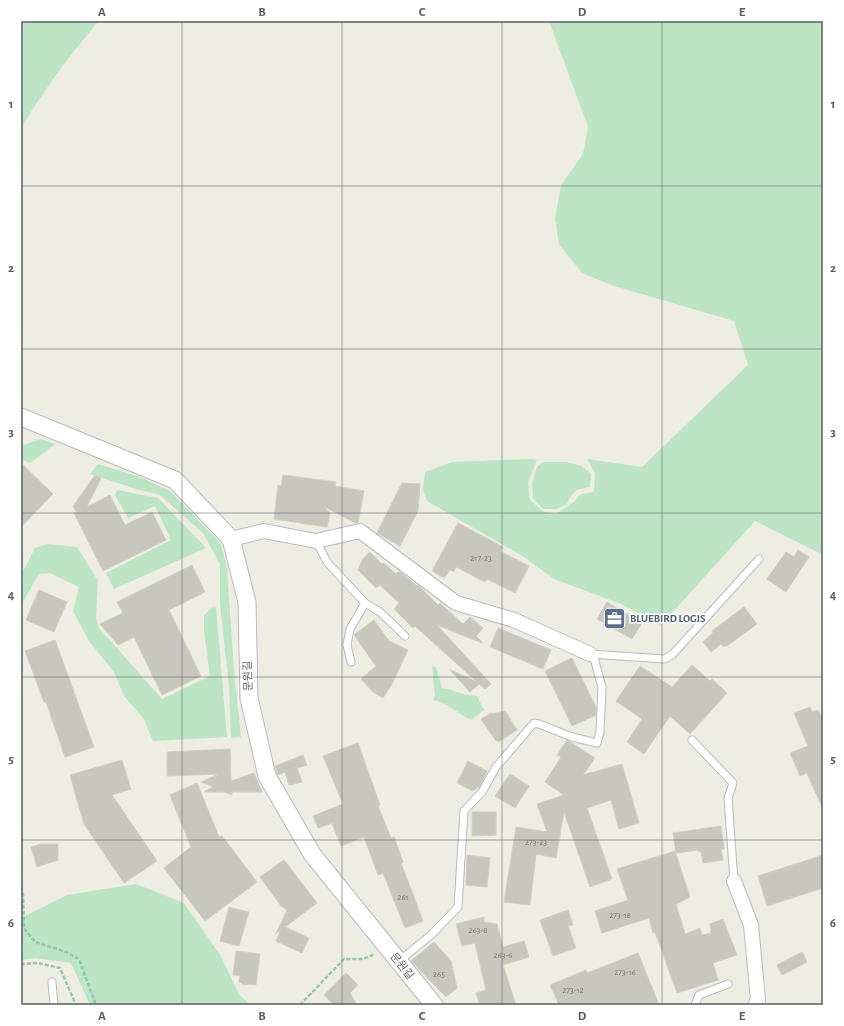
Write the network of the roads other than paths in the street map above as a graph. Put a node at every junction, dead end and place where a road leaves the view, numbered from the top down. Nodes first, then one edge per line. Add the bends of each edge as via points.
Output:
1 (21, 417) edge
2 (231, 540) junction
3 (316, 541) junction
4 (758, 559) dead end
5 (365, 603) junction
6 (405, 636) dead end
7 (592, 654) junction
8 (352, 662) dead end
9 (692, 740) dead end
10 (734, 881) joint
11 (393, 955) junction
12 (52, 982) dead end
13 (728, 984) dead end
14 (54, 1005) edge
15 (434, 1005) edge
16 (695, 1005) edge
17 (755, 1005) edge

1 - 2 street, 문원길 via 176,480
2 - 3 street via 264,531
2 - 11 street, 문원길 via 246,602 249,698 268,776 312,854
3 - 5 lane via 328,562
3 - 7 street via 360,531 456,603 514,620
4 - 7 lane via 672,655 664,659
5 - 6 lane via 380,612
5 - 8 lane via 350,629 347,645
7 - 11 lane via 602,687 600,732 597,743 534,723 496,767 482,792 464,811 458,907 431,935
9 - 10 lane via 733,783 728,798
10 - 17 street via 751,925 758,1000
11 - 15 street, 문원길
12 - 14 lane
13 - 16 lane via 699,995

